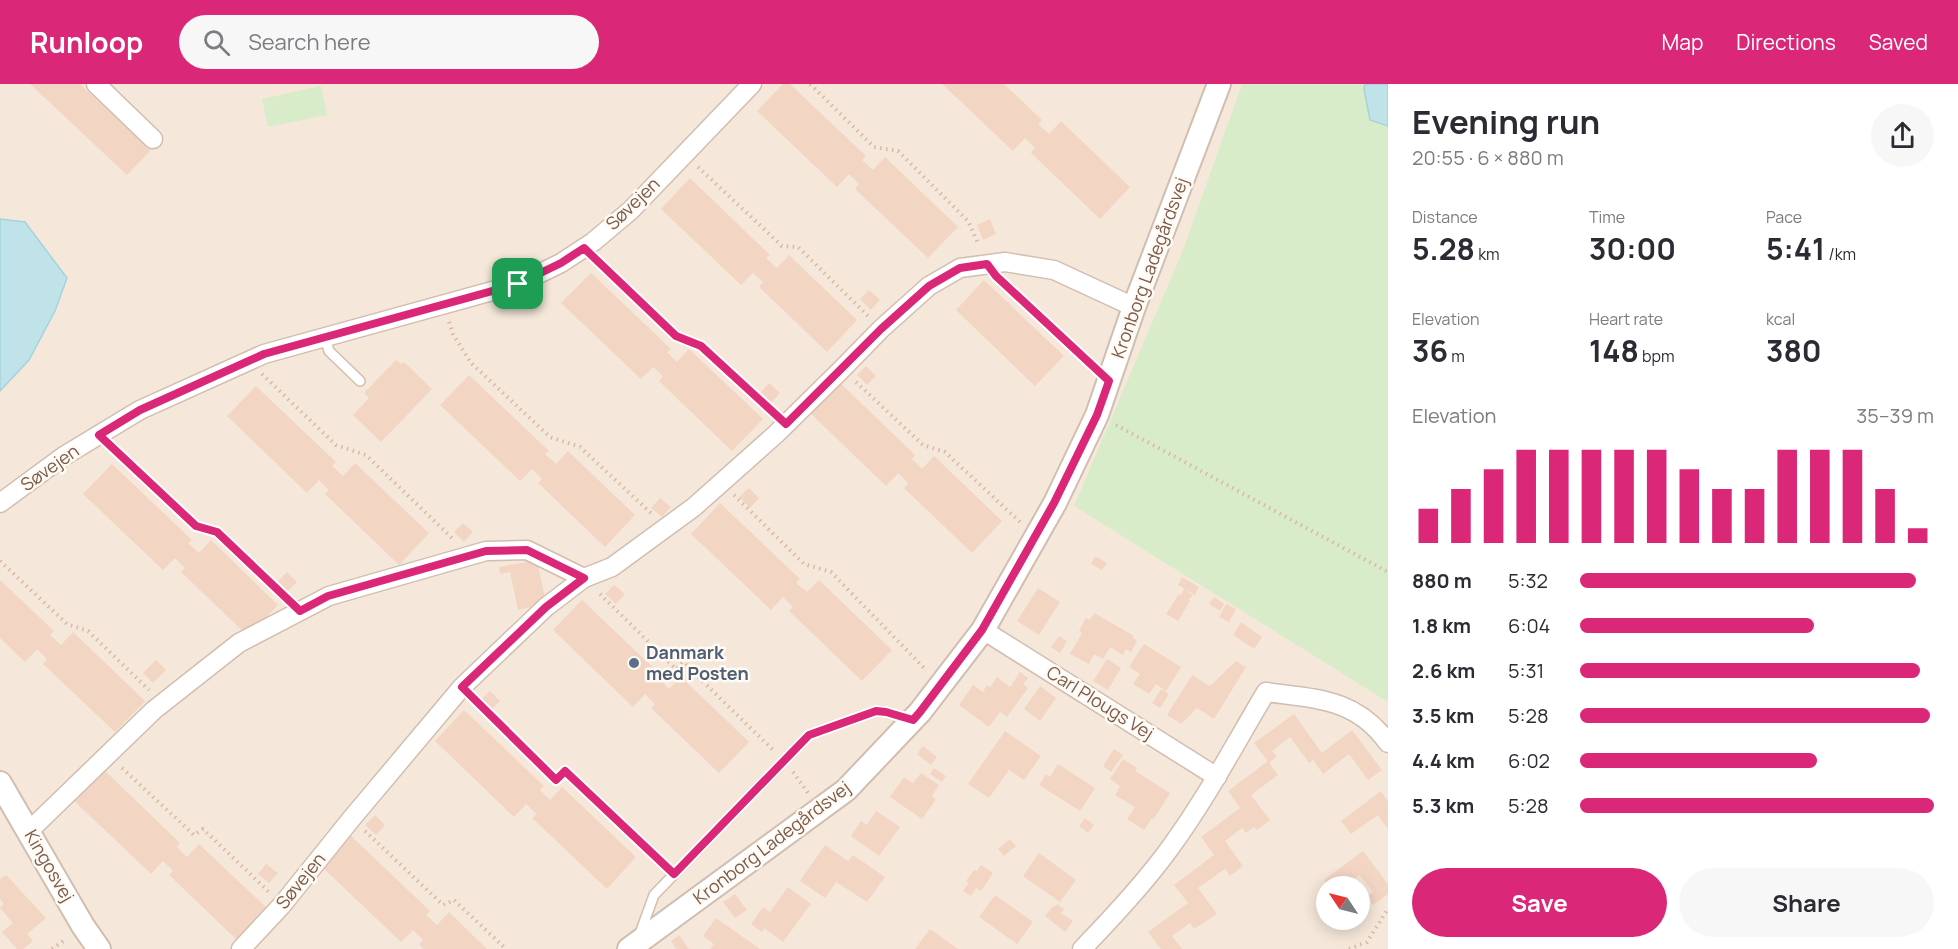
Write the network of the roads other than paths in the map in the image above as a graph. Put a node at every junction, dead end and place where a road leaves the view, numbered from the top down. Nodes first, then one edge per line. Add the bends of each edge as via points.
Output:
1 (96, 84) edge
2 (752, 84) edge
3 (1219, 84) edge
4 (153, 139) dead end
5 (1134, 307) junction
6 (325, 337) junction
7 (360, 381) dead end
8 (0, 503) edge
9 (584, 578) junction
10 (982, 630) junction
11 (913, 720) junction
12 (1388, 743) edge
13 (1216, 777) junction
14 (0, 783) edge
15 (29, 831) junction
16 (632, 946) edge
17 (99, 949) edge
18 (241, 949) edge
19 (1082, 949) edge

1 - 4 street
2 - 6 street, Søvejen via 631,210 561,263 518,284
3 - 5 street, Kronborg Ladegårdsvej
5 - 9 street, Søvejen via 1054,270 1005,262 960,268 929,286 786,424 667,528 612,567
5 - 10 street, Kronborg Ladegårdsvej via 1097,415 1054,503
6 - 7 lane via 329,351
6 - 8 street, Søvejen via 264,354 140,410 64,456
9 - 15 street via 527,550 486,551 328,596 239,643 162,703
9 - 18 street, Søvejen via 546,607 462,687
10 - 11 street, Kronborg Ladegårdsvej
10 - 13 street, Carl Plougs Vej
11 - 16 street, Kronborg Ladegårdsvej via 846,790
11 - 16 lane via 876,711 809,735 654,896
12 - 13 street via 1359,713 1334,702 1266,692
13 - 19 street via 1170,849
14 - 15 street, Kingosvej
15 - 17 street, Kingosvej

